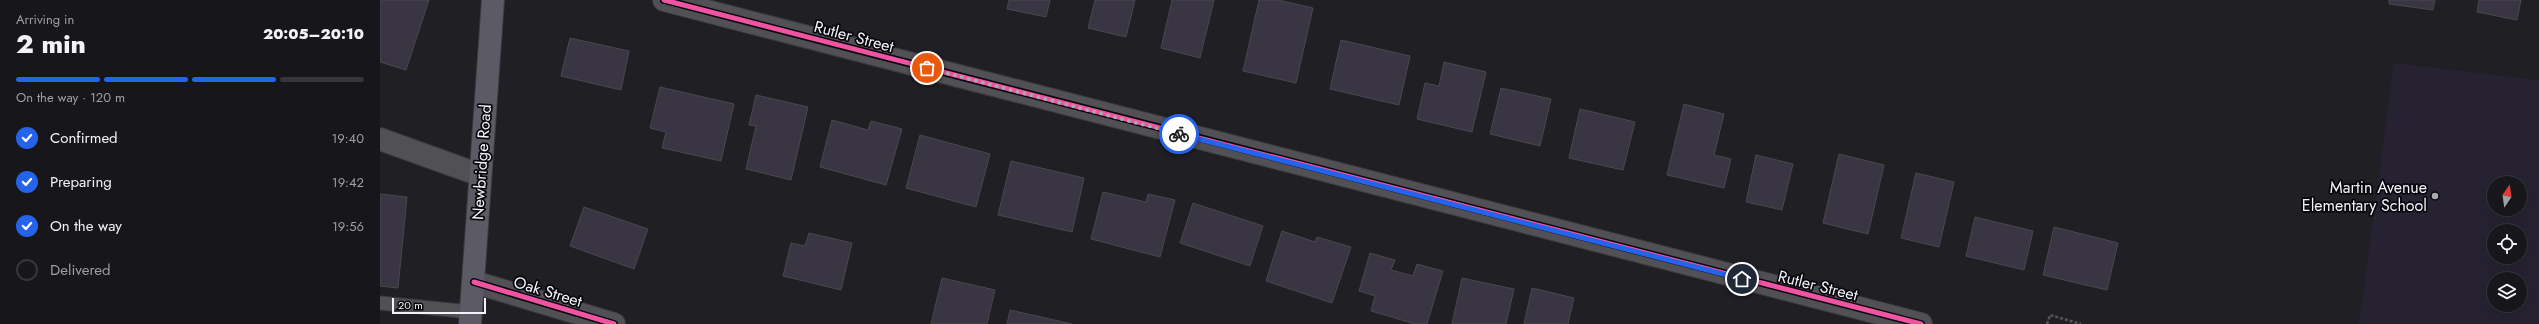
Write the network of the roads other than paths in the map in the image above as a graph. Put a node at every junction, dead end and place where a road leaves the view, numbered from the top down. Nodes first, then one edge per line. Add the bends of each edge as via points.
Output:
1 (492, 0) edge
2 (664, 0) edge
3 (380, 139) edge
4 (480, 175) junction
5 (474, 282) junction
6 (380, 303) edge
7 (471, 318) edge
8 (614, 324) edge
9 (1921, 324) edge

1 - 4 main road, Newbridge Road
2 - 9 street, Rutler Street
3 - 4 street
4 - 5 main road, Newbridge Road
5 - 7 main road, Newbridge Road
5 - 8 street, Oak Street
6 - 7 lane

